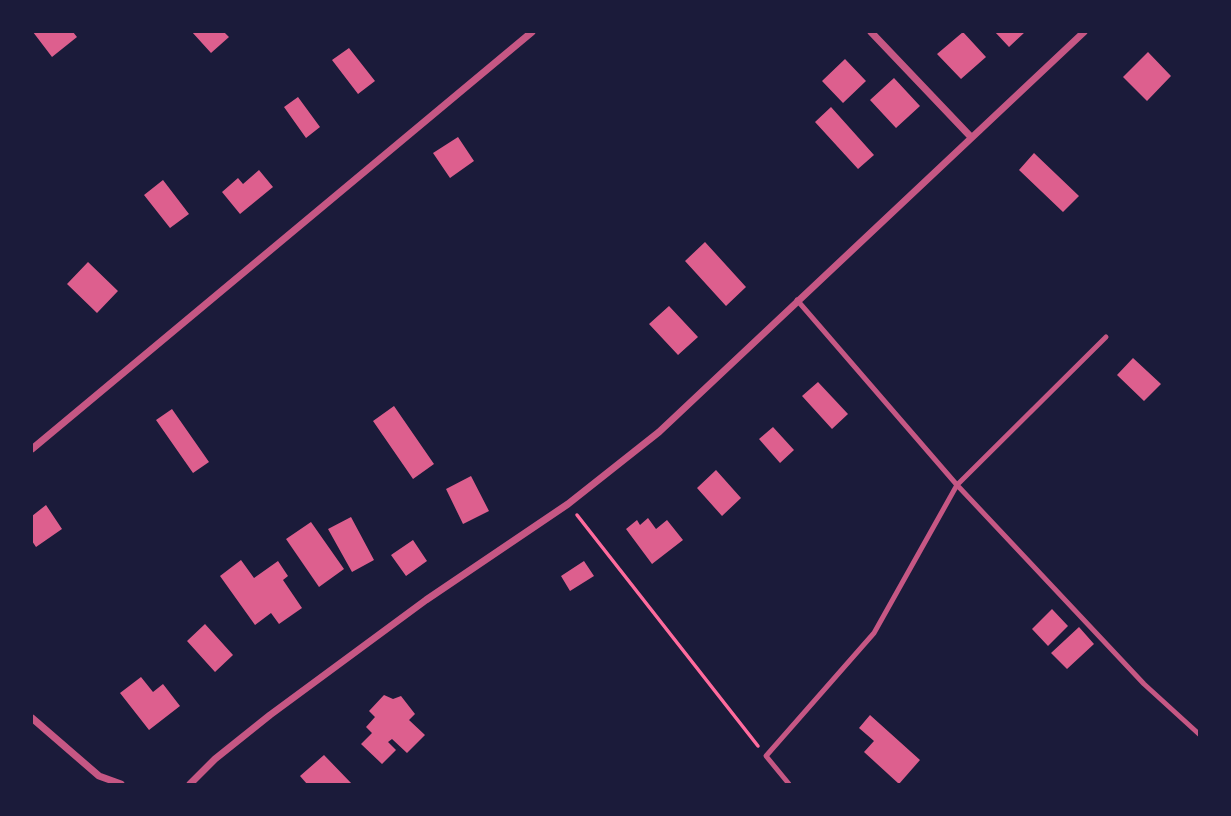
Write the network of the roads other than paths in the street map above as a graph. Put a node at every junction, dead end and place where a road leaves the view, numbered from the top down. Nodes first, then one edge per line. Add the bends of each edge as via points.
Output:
1 (533, 32) edge
2 (871, 32) edge
3 (1084, 32) edge
4 (970, 136) junction
5 (797, 300) junction
6 (1106, 337) dead end
7 (32, 449) edge
8 (957, 485) junction
9 (32, 718) edge
10 (1199, 735) edge
11 (121, 785) edge
12 (190, 785) edge
13 (789, 785) edge

1 - 7 street
2 - 4 street
3 - 4 street
4 - 5 street
5 - 8 lane
5 - 12 street via 659,432 568,504 426,600 270,715
6 - 8 lane
8 - 10 lane via 1144,684
8 - 13 lane via 874,633 766,756
9 - 11 street via 99,776

